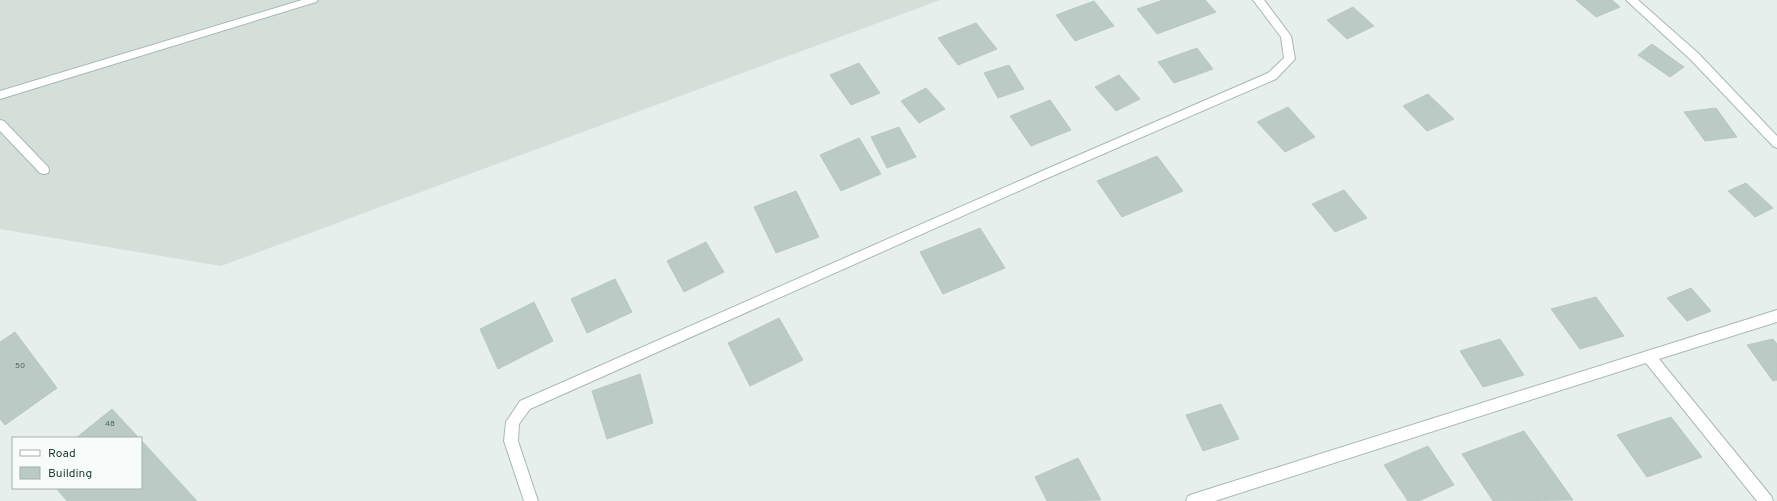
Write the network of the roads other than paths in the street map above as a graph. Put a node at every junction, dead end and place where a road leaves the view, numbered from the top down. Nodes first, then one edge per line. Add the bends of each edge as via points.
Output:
1 (313, 0) edge
2 (1258, 0) edge
3 (1632, 0) edge
4 (0, 95) edge
5 (0, 124) edge
6 (1777, 143) edge
7 (44, 170) dead end
8 (1777, 316) edge
9 (1649, 357) junction
10 (531, 501) edge
11 (1192, 501) edge
12 (1766, 501) edge

1 - 4 lane
2 - 10 street via 1286,36 1290,59 1272,76 525,405 513,422 511,441
3 - 6 street via 1695,58
5 - 7 lane
8 - 9 street
9 - 11 street
9 - 12 street

